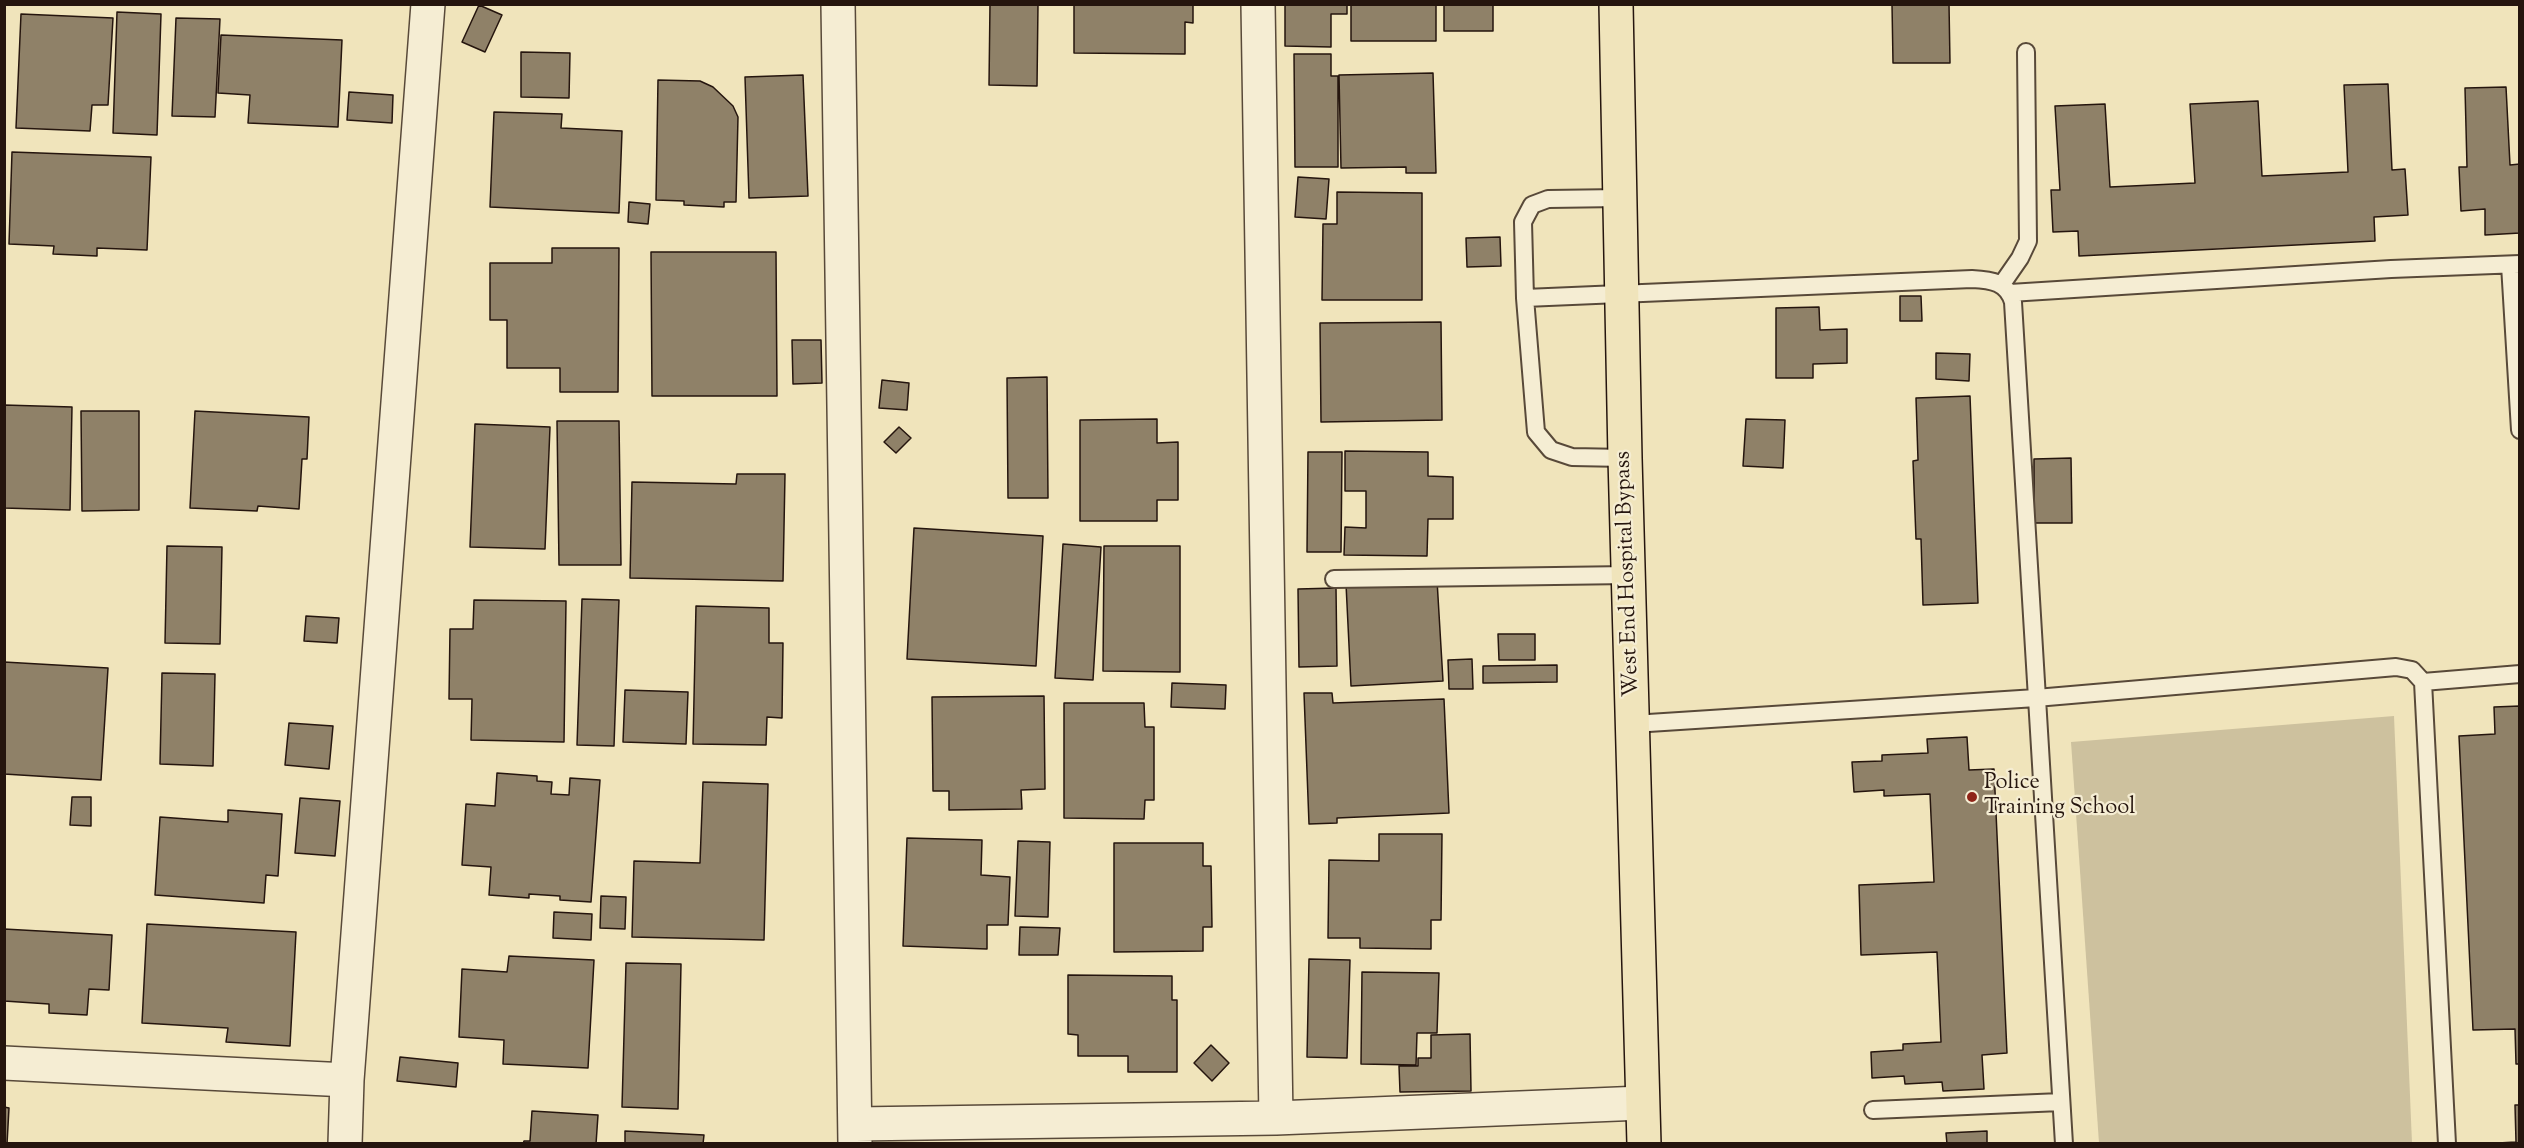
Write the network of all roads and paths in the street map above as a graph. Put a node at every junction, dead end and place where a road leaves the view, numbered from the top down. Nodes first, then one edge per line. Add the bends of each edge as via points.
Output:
1 (428, 4) edge
2 (838, 4) edge
3 (1258, 4) edge
4 (1616, 4) edge
5 (2026, 52) dead end
6 (1620, 198) junction
7 (2515, 264) edge
8 (2006, 288) junction
9 (1622, 293) junction
10 (1525, 298) junction
11 (2520, 430) edge
12 (1626, 458) junction
13 (1629, 575) junction
14 (1334, 579) dead end
15 (2520, 674) edge
16 (2423, 682) junction
17 (2036, 698) junction
18 (1634, 724) junction
19 (4, 1063) edge
20 (347, 1080) junction
21 (2061, 1102) junction
22 (1642, 1103) junction
23 (1873, 1110) dead end
24 (1276, 1118) junction
25 (855, 1133) edge
26 (345, 1143) edge
27 (1644, 1143) edge
28 (2064, 1143) edge
29 (2447, 1143) edge

1 - 20 street
2 - 25 street
3 - 24 street
4 - 6 highway, West End Hospital Bypass
5 - 8 lane via 2028,241
6 - 9 highway, West End Hospital Bypass
6 - 10 lane via 1548,199 1532,205 1523,222
7 - 8 lane
7 - 11 lane
8 - 9 lane via 1972,279
8 - 17 lane via 2013,303
9 - 10 lane
9 - 12 highway, West End Hospital Bypass
10 - 12 lane via 1536,432 1551,450 1572,457
12 - 13 highway, West End Hospital Bypass
13 - 14 lane
13 - 18 highway, West End Hospital Bypass
15 - 16 lane
16 - 17 lane via 2412,670 2396,667
16 - 29 lane
17 - 18 lane
17 - 21 lane
18 - 22 highway, West End Hospital Bypass
19 - 20 street
20 - 26 street
21 - 23 lane
21 - 28 lane
22 - 24 street
22 - 27 highway, West End Hospital Bypass
24 - 25 street

